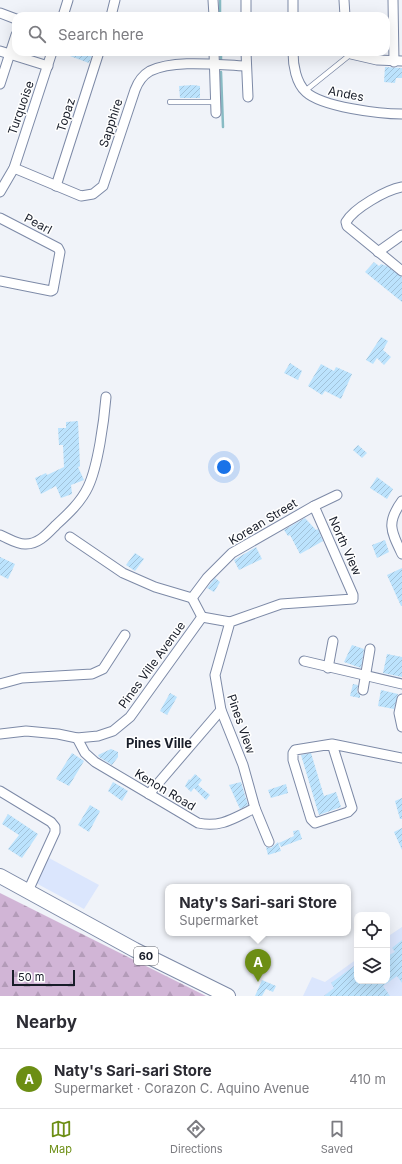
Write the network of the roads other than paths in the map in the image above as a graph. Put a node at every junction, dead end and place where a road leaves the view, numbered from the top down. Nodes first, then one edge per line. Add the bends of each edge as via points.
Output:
1 (68, 0) edge
2 (115, 0) edge
3 (213, 0) edge
4 (246, 0) edge
5 (293, 0) edge
6 (344, 0) edge
7 (393, 0) edge
8 (64, 12) edge
9 (113, 12) edge
10 (214, 12) edge
11 (246, 12) edge
12 (293, 12) edge
13 (345, 12) edge
14 (0, 13) edge
15 (12, 18) edge
16 (12, 47) edge
17 (0, 51) edge
18 (10, 53) junction
19 (19, 56) edge
20 (51, 56) edge
21 (98, 56) edge
22 (214, 56) edge
23 (246, 56) edge
24 (293, 56) edge
25 (346, 56) edge
26 (366, 56) edge
27 (398, 62) edge
28 (214, 65) junction
29 (48, 66) junction
30 (246, 66) junction
31 (0, 84) edge
32 (305, 91) junction
33 (248, 97) dead end
34 (170, 102) dead end
35 (215, 102) junction
36 (216, 113) dead end
37 (402, 114) edge
38 (14, 168) junction
39 (56, 186) junction
40 (402, 187) edge
41 (0, 192) edge
42 (0, 218) edge
43 (402, 235) edge
44 (378, 252) junction
45 (402, 272) edge
46 (0, 281) edge
47 (106, 397) dead end
48 (338, 495) dead end
49 (402, 501) edge
50 (314, 506) junction
51 (0, 535) edge
52 (70, 537) dead end
53 (402, 554) edge
54 (192, 598) junction
55 (202, 617) junction
56 (230, 622) junction
57 (125, 635) dead end
58 (333, 641) dead end
59 (370, 649) dead end
60 (304, 661) dead end
61 (328, 668) junction
62 (365, 675) junction
63 (0, 684) edge
64 (402, 684) edge
65 (364, 690) dead end
66 (402, 699) edge
67 (222, 710) junction
68 (402, 727) edge
69 (0, 734) edge
70 (76, 738) junction
71 (332, 744) junction
72 (402, 758) edge
73 (0, 791) edge
74 (149, 794) junction
75 (255, 808) junction
76 (269, 842) dead end
77 (0, 876) edge
78 (28, 891) junction
79 (228, 996) edge

1 - 8 street
2 - 9 street
3 - 10 street
4 - 11 street
5 - 12 street
6 - 13 street
7 - 27 street
14 - 15 street
16 - 18 street
17 - 18 street
18 - 31 street
19 - 29 street
20 - 29 street, Turquoise
21 - 39 street, Topaz
22 - 28 street
23 - 30 street
24 - 32 street via 295,69
25 - 32 lane
26 - 27 street
28 - 30 street, Sapphire
28 - 35 street
28 - 39 street, Sapphire via 174,65 150,71 142,77 135,90 103,186 93,194 81,196
29 - 38 street, Turquoise
30 - 33 street
32 - 37 street, Andes via 324,103
34 - 35 lane
35 - 36 street
38 - 39 street, Sapphire
38 - 41 street, Turquoise
40 - 44 street via 371,200 346,222 347,226
42 - 46 street, Pearl via 58,248 60,256 54,290
43 - 44 street
44 - 45 street
47 - 51 street via 93,472 82,498 43,538 33,543 25,544
48 - 50 street, Korean Street
49 - 53 street via 393,513 391,524
50 - 54 street, Korean Street via 232,554 207,578
50 - 56 street, North View via 353,599 281,604
52 - 54 street via 123,573 155,587
54 - 55 street
55 - 56 street, Pines Ville Avenue
55 - 70 street, Pines Ville Avenue via 130,717 113,731 98,736
56 - 67 street, Pines View via 215,675
57 - 63 street via 103,669 92,674 22,678
58 - 61 street
59 - 62 street
60 - 61 street
61 - 62 street
62 - 64 street
62 - 65 street
66 - 68 street via 399,713
67 - 74 street
67 - 75 street, Pines View via 243,765
69 - 70 street, Pines Ville Avenue via 26,731
70 - 74 street, Kenon Road via 85,754 95,762
71 - 71 street via 352,808 348,812 315,823 311,819 293,753 295,750
71 - 72 street
73 - 78 street via 56,827
74 - 75 street, Kenon Road via 198,823 212,826
75 - 76 street, Pines View
77 - 78 main road, 60
78 - 79 main road, 60 via 135,950

